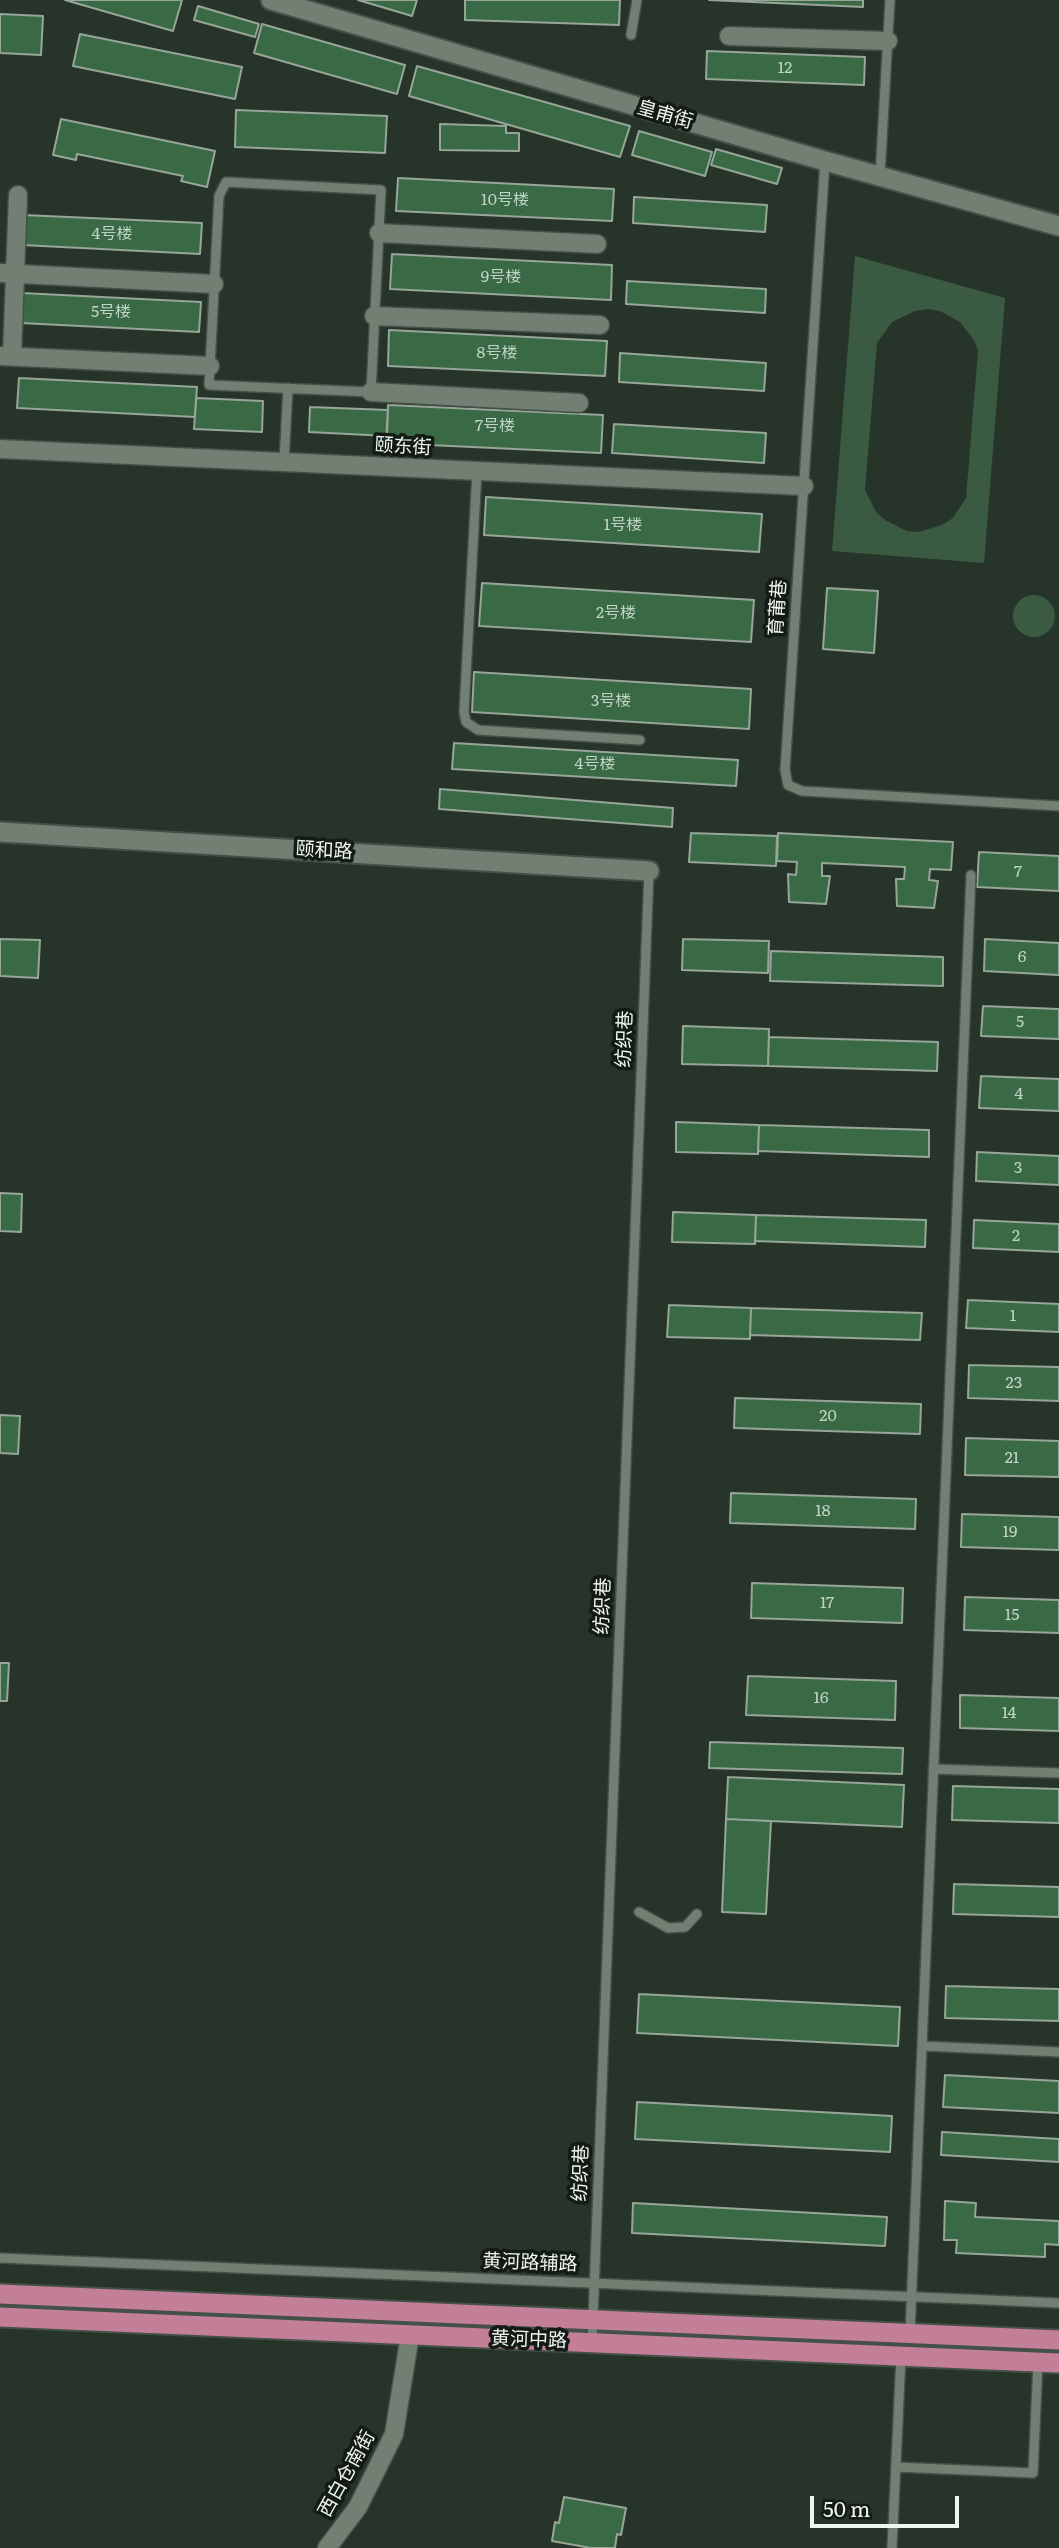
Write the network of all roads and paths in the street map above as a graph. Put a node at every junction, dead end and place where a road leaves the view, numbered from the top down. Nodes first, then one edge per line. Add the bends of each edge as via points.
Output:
1 (271, 0) edge
2 (637, 0) edge
3 (890, 0) edge
4 (631, 35) dead end
5 (729, 36) dead end
6 (888, 41) junction
7 (825, 161) junction
8 (880, 176) junction
9 (18, 195) dead end
10 (1059, 226) edge
11 (379, 233) junction
12 (597, 244) dead end
13 (7, 274) edge
14 (214, 284) junction
15 (374, 316) junction
16 (600, 326) dead end
17 (6, 356) edge
18 (210, 366) junction
19 (288, 388) junction
20 (371, 392) junction
21 (579, 402) dead end
22 (0, 449) edge
23 (284, 462) junction
24 (477, 471) junction
25 (804, 486) junction
26 (640, 740) dead end
27 (1059, 806) edge
28 (0, 832) edge
29 (649, 871) joint
30 (971, 874) dead end
31 (933, 1769) junction
32 (1059, 1773) edge
33 (639, 1912) dead end
34 (697, 1914) dead end
35 (922, 2046) junction
36 (1059, 2052) edge
37 (0, 2258) edge
38 (594, 2283) junction
39 (0, 2294) edge
40 (912, 2297) junction
41 (1059, 2303) edge
42 (0, 2317) edge
43 (593, 2320) junction
44 (910, 2333) junction
45 (410, 2335) junction
46 (1059, 2340) edge
47 (592, 2343) junction
48 (901, 2356) junction
49 (1038, 2362) junction
50 (1059, 2363) edge
51 (896, 2466) junction
52 (327, 2548) edge
53 (892, 2548) edge

1 - 7 street, 皇甫街
2 - 4 lane
3 - 6 lane
5 - 6 street
6 - 8 lane
7 - 8 street, 皇甫街
7 - 25 lane, 育莆巷
8 - 10 street, 皇甫街
9 - 13 street
11 - 12 street
11 - 14 lane via 381,190 226,182 219,195
11 - 15 lane
13 - 14 street
13 - 17 street
14 - 18 lane
15 - 16 street
15 - 20 lane
17 - 18 street
18 - 19 lane via 209,384
19 - 20 lane
19 - 23 lane
20 - 21 street
22 - 23 street, 颐东街
23 - 24 street, 颐东街
24 - 25 street, 颐东街
24 - 26 lane via 466,722 478,730
25 - 27 lane, 育莆巷 via 785,770 788,785 802,791
28 - 29 street, 颐和路
29 - 38 lane, 纺织巷
30 - 31 lane
31 - 32 lane
31 - 35 lane
33 - 34 lane via 668,1928 685,1927
35 - 36 lane
35 - 40 lane
37 - 38 lane, 黄河路辅路
38 - 40 lane, 黄河路辅路
38 - 43 lane, 纺织巷
39 - 43 main road, 黄河中路
40 - 41 lane, 黄河路辅路
40 - 44 lane
42 - 45 main road, 黄河中路
43 - 44 main road, 黄河中路
43 - 47 lane, 纺织巷
44 - 46 main road, 黄河中路
45 - 47 main road, 黄河中路
45 - 52 street, 西白仓南街 via 394,2434 358,2507
47 - 48 main road, 黄河中路
48 - 49 main road, 黄河中路
48 - 51 lane
49 - 50 main road, 黄河中路
49 - 51 lane via 1033,2473
51 - 53 lane

